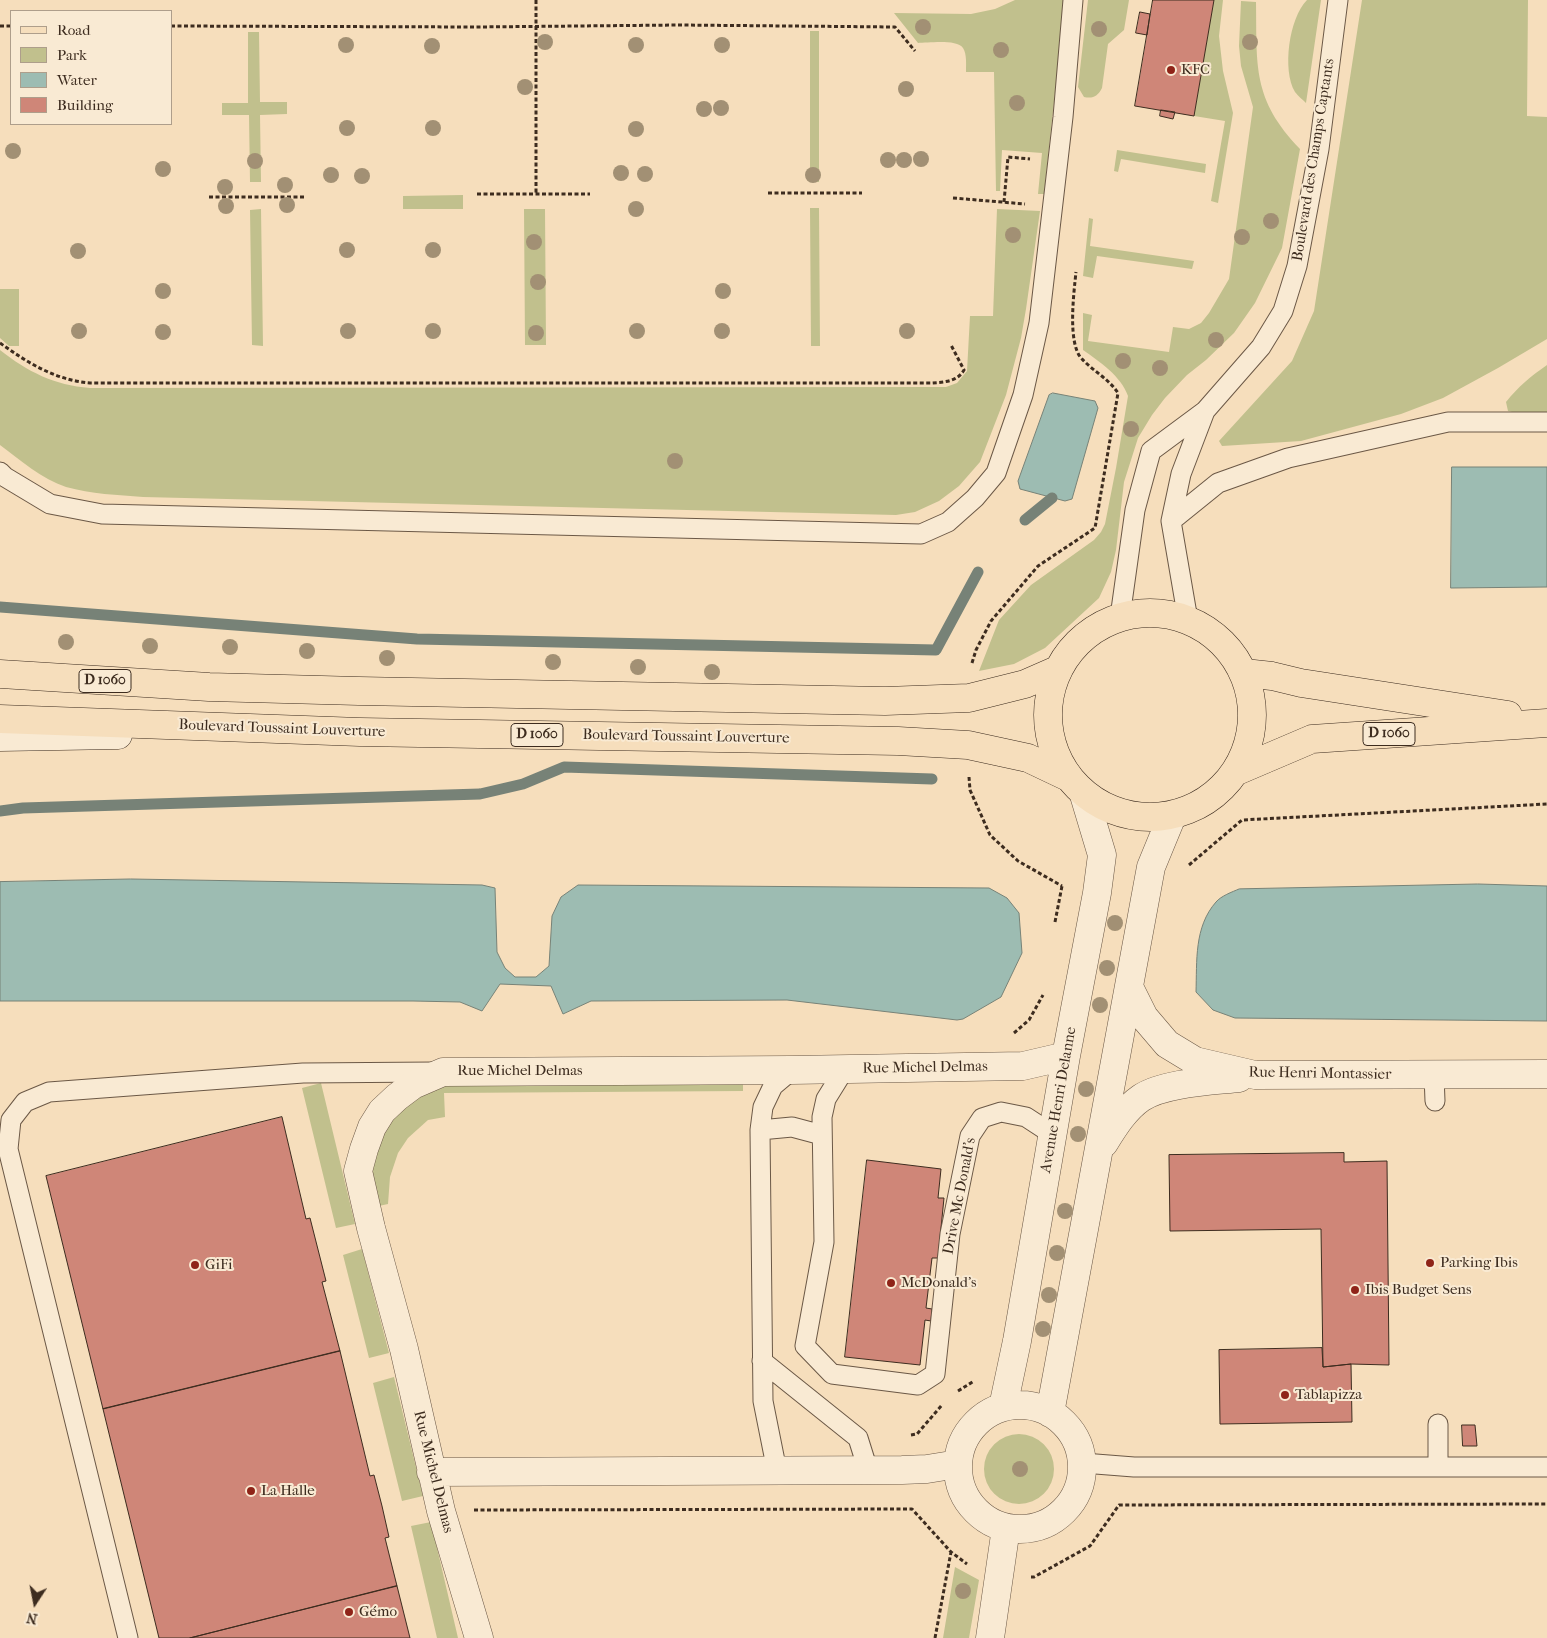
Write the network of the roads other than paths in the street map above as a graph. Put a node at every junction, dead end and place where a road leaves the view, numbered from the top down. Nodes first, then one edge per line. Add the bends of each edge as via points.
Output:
1 (1073, 0) edge
2 (1338, 0) edge
3 (1205, 411) junction
4 (1547, 422) edge
5 (0, 472) edge
6 (1171, 522) junction
7 (1120, 617) junction
8 (1188, 620) junction
9 (1057, 670) junction
10 (1244, 673) junction
11 (0, 674) edge
12 (0, 719) edge
13 (1547, 722) edge
14 (360, 732) junction
15 (0, 737) edge
16 (1237, 771) junction
17 (1076, 786) junction
18 (1172, 816) junction
19 (1129, 987) junction
20 (1066, 1056) junction
21 (792, 1070) junction
22 (844, 1070) junction
23 (443, 1072) junction
24 (1547, 1074) edge
25 (1255, 1075) junction
26 (760, 1130) junction
27 (1052, 1134) junction
28 (822, 1135) junction
29 (1098, 1151) junction
30 (762, 1361) junction
31 (1003, 1407) junction
32 (1050, 1412) junction
33 (1438, 1424) dead end
34 (1083, 1463) junction
35 (958, 1464) junction
36 (1438, 1467) junction
37 (1547, 1467) edge
38 (868, 1470) junction
39 (778, 1471) junction
40 (431, 1472) junction
41 (1006, 1528) junction
42 (128, 1638) edge
43 (480, 1638) edge
44 (990, 1638) edge

1 - 5 lane via 1039,323 1023,395 996,473 948,522 921,534 102,514 50,504
2 - 3 lane, Boulevard des Champs Captants via 1319,149 1297,266 1283,311 1261,347
3 - 6 lane, Boulevard des Champs Captants via 1181,474
3 - 7 lane, Boulevard des Champs Captants via 1151,452 1135,510
4 - 6 lane via 1448,422 1288,458 1218,483
6 - 8 lane, Boulevard des Champs Captants
7 - 8 main road via 1154,612
7 - 9 main road via 1094,629 1073,647
8 - 10 main road via 1212,632
9 - 11 main road, D 1060 via 1025,684 969,698 885,701 359,691
9 - 17 main road via 1048,697 1047,725 1054,752
10 - 13 main road, D 1060
10 - 16 main road via 1253,706 1250,740
12 - 14 main road, Boulevard Toussaint Louverture / D 1060
13 - 16 main road, D 1060 via 1312,739
14 - 15 street
14 - 17 main road, Boulevard Toussaint Louverture / D 1060 via 898,741 968,745 1028,758
16 - 18 main road, Boulevard Toussaint Louverture via 1220,791 1198,806
17 - 18 main road, Boulevard Toussaint Louverture via 1104,807 1126,815
17 - 20 street, Avenue Henri Delanne via 1102,855
18 - 19 street via 1151,866
19 - 25 street, Rue Henri Montassier via 1144,1017 1167,1044 1195,1061
19 - 29 street
20 - 22 street, Rue Michel Delmas via 1023,1066
20 - 27 street, Avenue Henri Delanne
21 - 22 street, Rue Michel Delmas
21 - 23 street, Rue Michel Delmas
21 - 26 lane via 773,1086 763,1107
22 - 28 lane, Drive Mc Donald's via 826,1099
23 - 40 street, Rue Michel Delmas via 413,1085 382,1111 372,1127 358,1172 370,1228 396,1316
23 - 42 lane via 303,1072 49,1092 25,1102 11,1120 8,1149
24 - 25 street, Rue Henri Montassier via 1434,1088
25 - 29 street via 1163,1088 1141,1098 1122,1115
26 - 28 lane via 792,1127
26 - 30 lane
27 - 28 lane, Drive Mc Donald's via 1026,1117 1002,1112 982,1118 970,1136 950,1234 935,1374 918,1385 832,1374 805,1346 824,1242
27 - 31 street, Avenue Henri Delanne
29 - 32 street
30 - 38 lane via 858,1438
30 - 39 lane via 763,1401
31 - 32 street via 1031,1406
31 - 35 street via 987,1413 974,1426 963,1443
32 - 34 street via 1067,1426 1078,1443
33 - 36 lane
34 - 36 lane via 1134,1467
34 - 41 street via 1082,1482 1074,1500 1061,1515 1044,1525
35 - 38 street via 927,1469
35 - 41 street via 966,1497 976,1511
36 - 37 lane
38 - 39 street
39 - 40 street
40 - 43 street, Rue Michel Delmas
41 - 44 street

